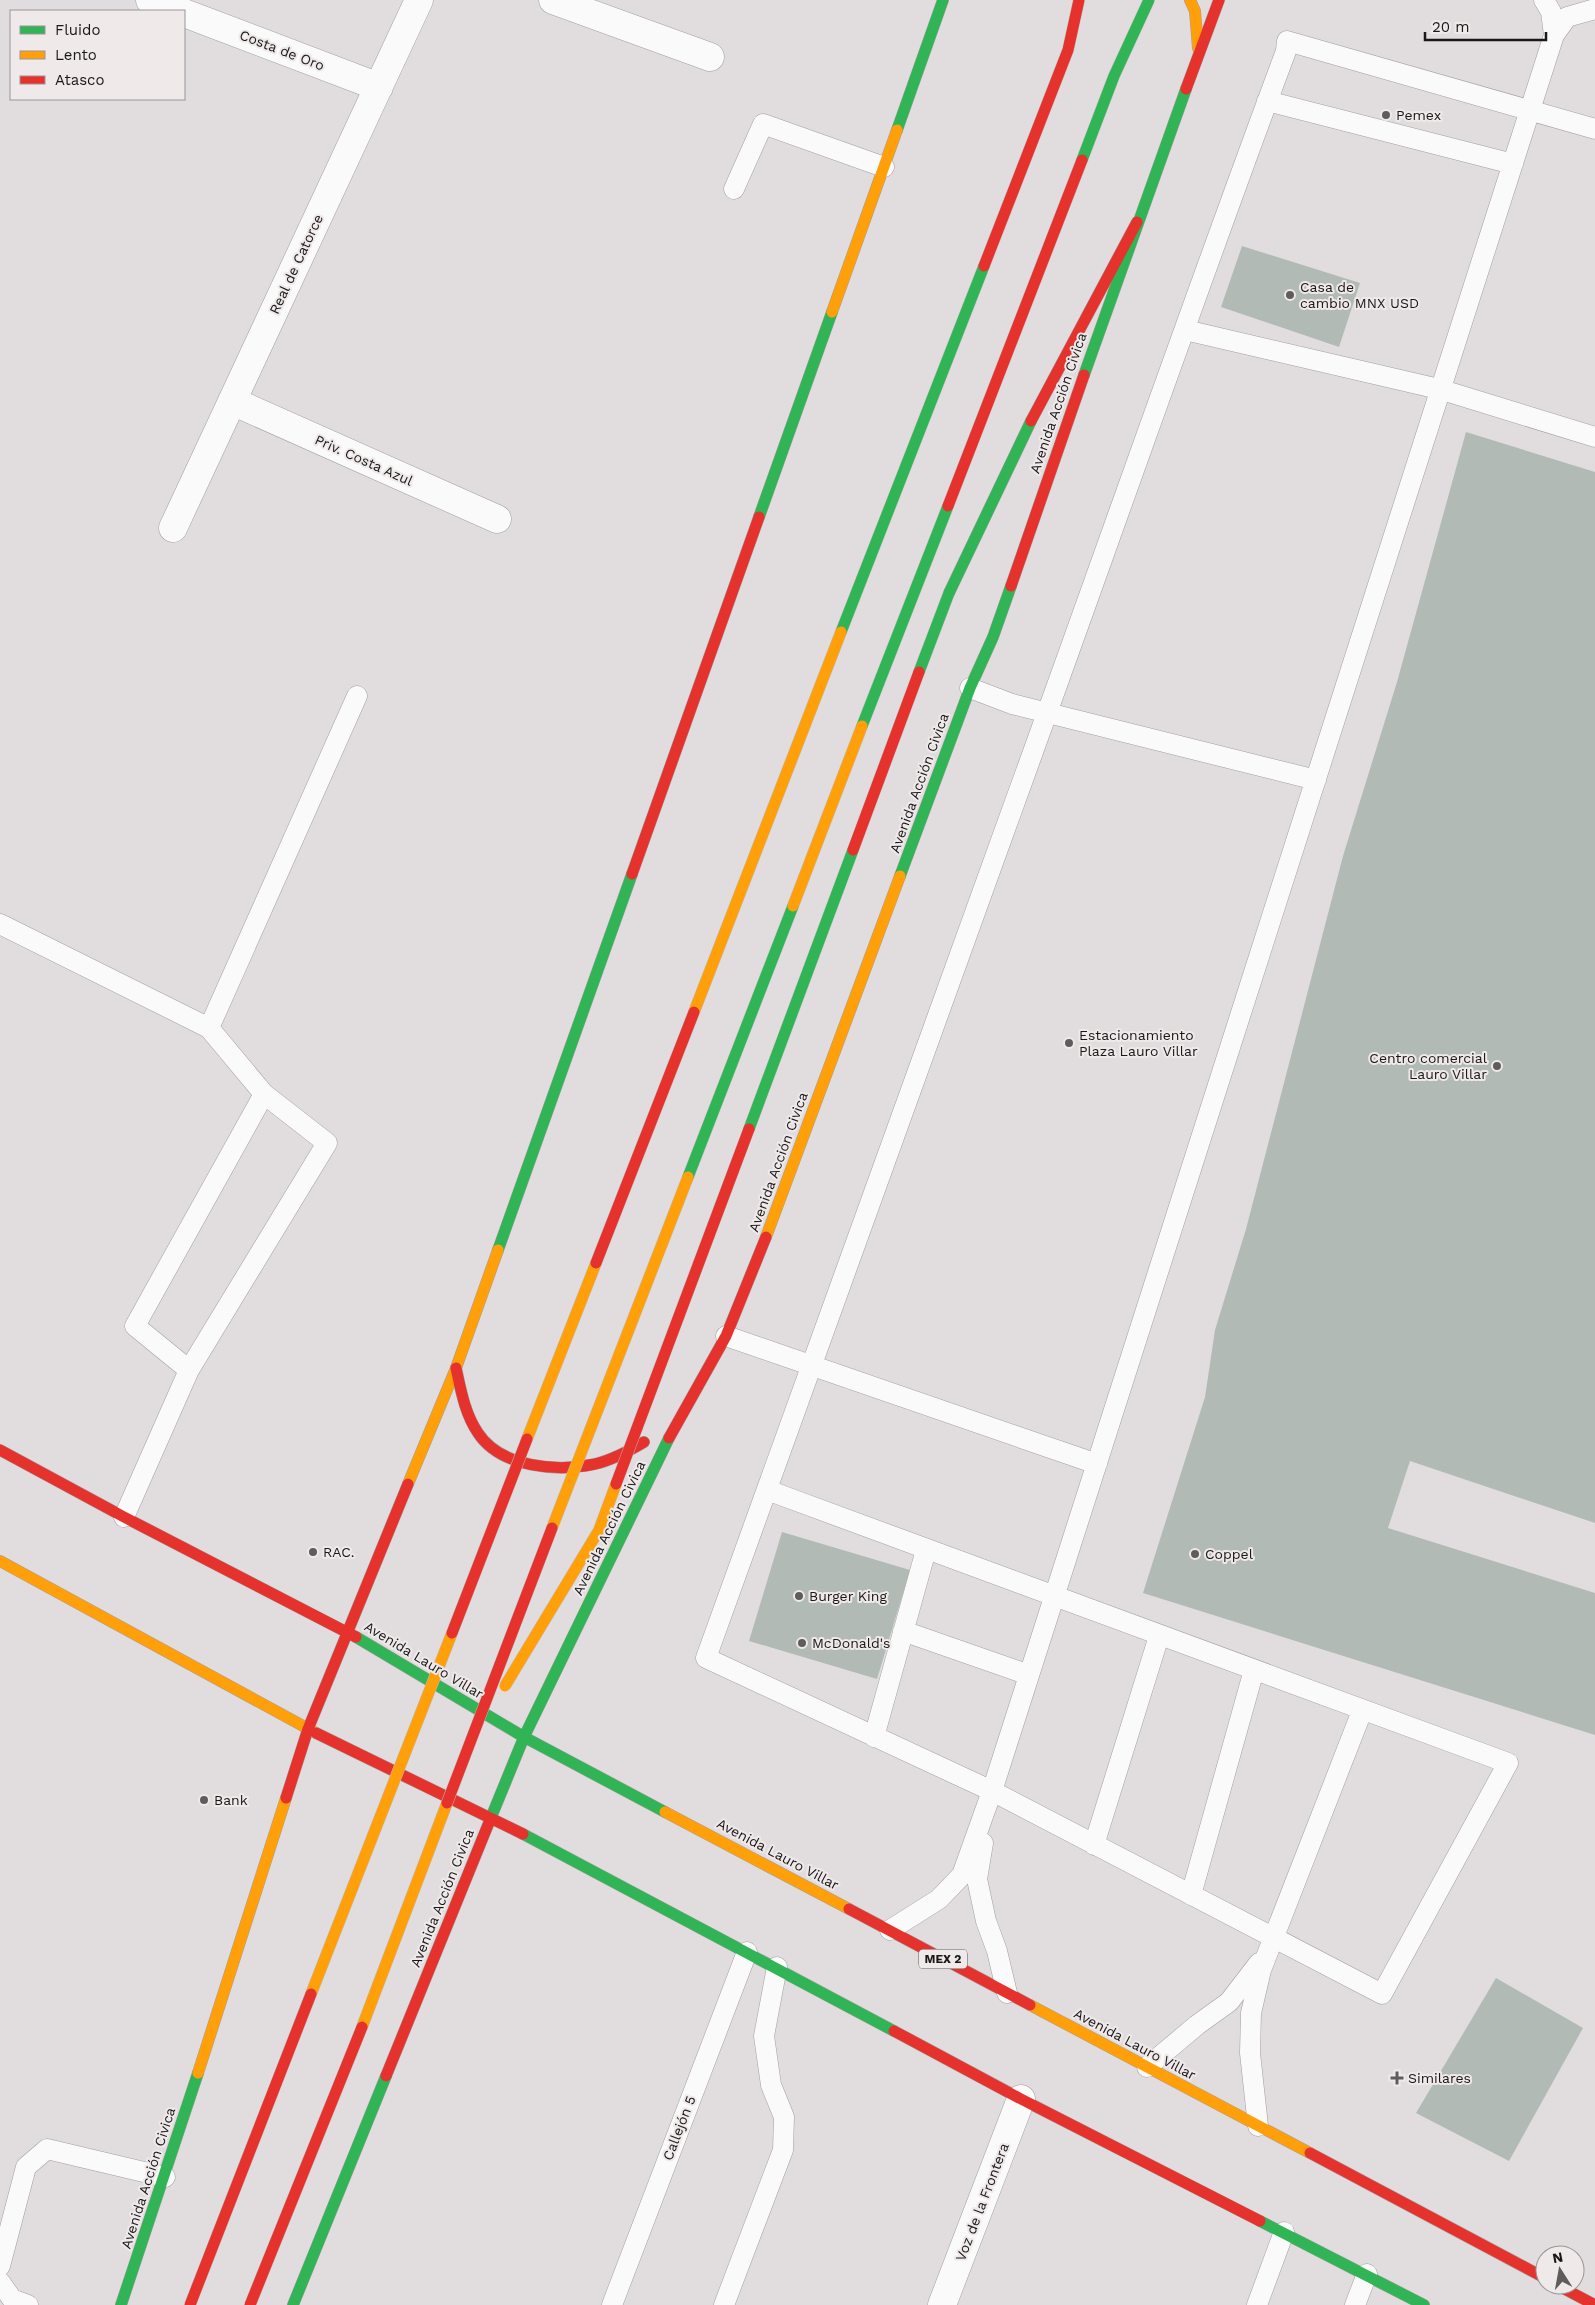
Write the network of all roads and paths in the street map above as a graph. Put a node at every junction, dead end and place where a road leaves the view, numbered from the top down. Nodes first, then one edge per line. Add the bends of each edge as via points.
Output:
1 (150, 0) edge
2 (419, 0) edge
3 (553, 0) edge
4 (943, 0) edge
5 (1080, 0) edge
6 (1149, 0) edge
7 (1190, 0) edge
8 (1219, 0) edge
9 (1544, 0) edge
10 (1595, 9) edge
11 (177, 10) edge
12 (185, 13) edge
13 (1554, 35) junction
14 (710, 57) dead end
15 (1198, 60) junction
16 (379, 87) junction
17 (1266, 106) junction
18 (1529, 114) junction
19 (1595, 129) edge
20 (884, 166) junction
21 (1511, 168) junction
22 (734, 189) dead end
23 (1137, 222) junction
24 (1185, 330) junction
25 (1439, 389) junction
26 (232, 401) junction
27 (1595, 437) edge
28 (496, 519) dead end
29 (173, 528) dead end
30 (970, 688) junction
31 (357, 696) dead end
32 (1047, 713) junction
33 (1316, 780) junction
34 (0, 924) edge
35 (209, 1028) junction
36 (264, 1094) junction
37 (726, 1336) junction
38 (812, 1365) junction
39 (456, 1368) junction
40 (189, 1370) junction
41 (675, 1425) junction
42 (0, 1450) edge
43 (1097, 1464) junction
44 (767, 1490) junction
45 (124, 1517) junction
46 (926, 1550) junction
47 (0, 1561) edge
48 (1054, 1597) junction
49 (346, 1631) junction
50 (903, 1631) junction
51 (1159, 1636) junction
52 (1254, 1670) junction
53 (1029, 1675) junction
54 (1362, 1711) junction
55 (308, 1729) junction
56 (524, 1737) junction
57 (874, 1737) junction
58 (467, 1749) junction
59 (992, 1792) junction
60 (490, 1817) junction
61 (1094, 1844) junction
62 (1191, 1895) junction
63 (890, 1930) junction
64 (1273, 1937) junction
65 (747, 1952) junction
66 (777, 1967) junction
67 (1007, 1993) junction
68 (1147, 2067) junction
69 (1021, 2099) junction
70 (1258, 2126) junction
71 (165, 2177) junction
72 (1284, 2232) junction
73 (0, 2266) edge
74 (1535, 2273) edge
75 (1367, 2274) junction
76 (0, 2282) edge
77 (1576, 2295) edge
78 (28, 2305) edge
79 (121, 2305) edge
80 (190, 2305) edge
81 (250, 2305) edge
82 (293, 2305) edge
83 (612, 2305) edge
84 (724, 2305) edge
85 (942, 2305) edge
86 (1256, 2305) edge
87 (1355, 2305) edge
88 (1424, 2305) edge
89 (1595, 2305) edge

1 - 11 street
2 - 16 street, Real de Catorce
3 - 14 street
4 - 20 main road, Avenida Acción Civica
5 - 80 main road, bridge via 1068,50
6 - 58 main road, Avenida Acción Civica, bridge via 1114,76
7 - 15 main road via 1195,12
8 - 15 main road, Avenida Acción Civica
9 - 13 lane via 1551,12
10 - 13 lane via 1567,17
12 - 16 street, Costa de Oro
13 - 18 lane
15 - 23 main road, Avenida Acción Civica
16 - 26 street, Real de Catorce
17 - 18 lane via 1287,41
17 - 21 lane
17 - 24 lane
18 - 19 lane
18 - 21 lane
20 - 22 lane via 763,124
20 - 39 main road, Avenida Acción Civica
21 - 25 lane
23 - 30 main road, Avenida Acción Civica via 993,637
23 - 58 main road, bridge via 1045,391 949,593 600,1530
24 - 25 lane
24 - 32 lane
25 - 27 lane
25 - 33 lane
26 - 28 street, Priv. Costa Azul
26 - 29 street, Real de Catorce
30 - 32 lane
30 - 37 main road, Avenida Acción Civica
31 - 35 lane
32 - 33 lane
32 - 38 lane
33 - 43 lane
34 - 35 lane
35 - 36 lane
36 - 40 lane via 135,1326
36 - 40 lane via 327,1143
37 - 38 lane
37 - 41 main road, Avenida Acción Civica
38 - 43 lane
38 - 44 lane
39 - 41 main road via 470,1421 486,1443 512,1458 539,1466 568,1468 597,1463
39 - 49 main road, Avenida Acción Civica
40 - 45 lane
41 - 56 main road, Avenida Acción Civica
42 - 45 main road, Avenida Lauro Villar
43 - 48 lane
44 - 46 lane
44 - 57 lane via 706,1658
45 - 49 main road, Avenida Lauro Villar
46 - 48 lane
46 - 50 lane
47 - 55 main road
48 - 51 lane
48 - 53 lane
49 - 55 main road, Avenida Acción Civica
49 - 56 main road, Avenida Lauro Villar / MEX 2
50 - 53 lane
50 - 57 lane
51 - 52 lane
51 - 61 lane
52 - 54 lane
52 - 62 lane
53 - 59 lane
54 - 64 lane
54 - 64 lane via 1508,1763 1382,1994
55 - 60 main road
55 - 71 main road, Avenida Acción Civica
56 - 60 main road, Avenida Acción Civica
56 - 63 main road, Avenida Lauro Villar / MEX 2
57 - 59 lane
58 - 81 main road, Avenida Acción Civica, bridge via 342,2079
59 - 61 lane
59 - 63 lane via 962,1875 939,1899
59 - 67 lane via 977,1879
60 - 65 main road
60 - 82 main road, Avenida Acción Civica
61 - 62 lane
62 - 64 lane
63 - 67 main road, Avenida Lauro Villar / MEX 2
64 - 68 lane via 1256,1969 1229,2002
64 - 70 lane via 1251,2013 1250,2054
65 - 66 main road
65 - 83 lane, Callejón 5
66 - 69 main road
66 - 84 lane via 764,2036 771,2085 784,2118 783,2150
67 - 68 main road, Avenida Lauro Villar / MEX 2
68 - 70 main road, Avenida Lauro Villar / MEX 2
69 - 72 main road
69 - 85 street, Voz de la Frontera
70 - 74 main road, Avenida Lauro Villar / MEX 2
71 - 73 lane via 47,2149 26,2167
71 - 79 main road, Avenida Acción Civica
72 - 75 main road
72 - 86 lane
75 - 87 lane
75 - 88 main road
76 - 78 lane via 12,2299
77 - 89 main road

